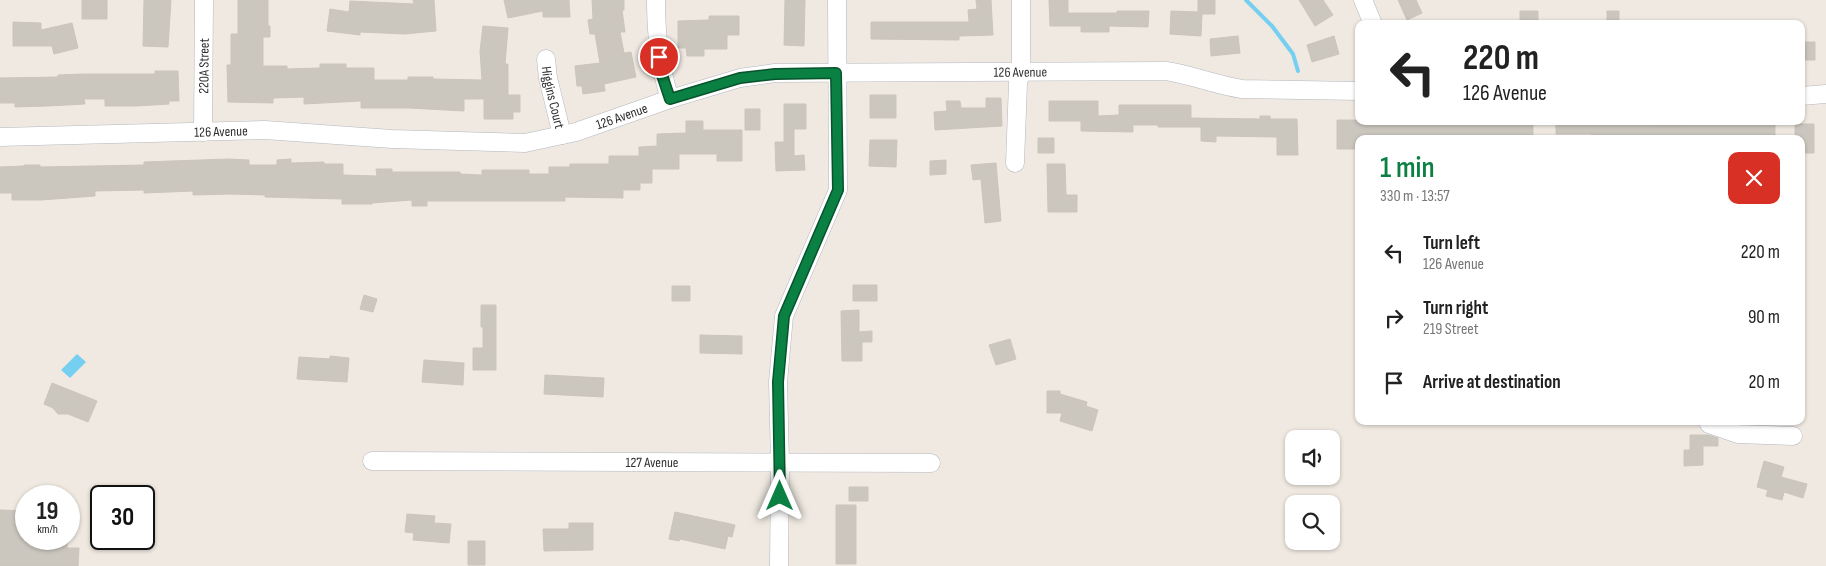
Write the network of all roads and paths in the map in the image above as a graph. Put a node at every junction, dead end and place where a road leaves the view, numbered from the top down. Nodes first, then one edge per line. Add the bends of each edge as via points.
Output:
1 (204, 0) edge
2 (656, 0) edge
3 (837, 0) edge
4 (1021, 0) edge
5 (1362, 0) edge
6 (1372, 20) edge
7 (546, 59) dead end
8 (1021, 71) junction
9 (836, 73) junction
10 (1355, 91) edge
11 (1826, 94) edge
12 (1805, 96) edge
13 (670, 99) junction
14 (203, 132) junction
15 (0, 136) edge
16 (562, 136) junction
17 (1015, 164) dead end
18 (1712, 425) edge
19 (1793, 436) dead end
20 (372, 461) dead end
21 (780, 462) junction
22 (931, 463) dead end
23 (779, 566) edge

1 - 14 street, 220A Street
2 - 13 street via 659,57
3 - 9 street
4 - 8 street
5 - 6 street
7 - 16 street, Higgins Court
8 - 9 street, 126 Avenue
8 - 10 street, 126 Avenue via 1166,71 1242,89
8 - 17 street
9 - 13 street, 126 Avenue via 740,78
9 - 21 street via 838,190 784,316 778,382
11 - 12 street
13 - 16 street, 126 Avenue
14 - 15 street, 126 Avenue
14 - 16 street, 126 Avenue via 265,130 506,143
18 - 19 street via 1738,434
20 - 21 street, 127 Avenue
21 - 22 street, 127 Avenue
21 - 23 street

